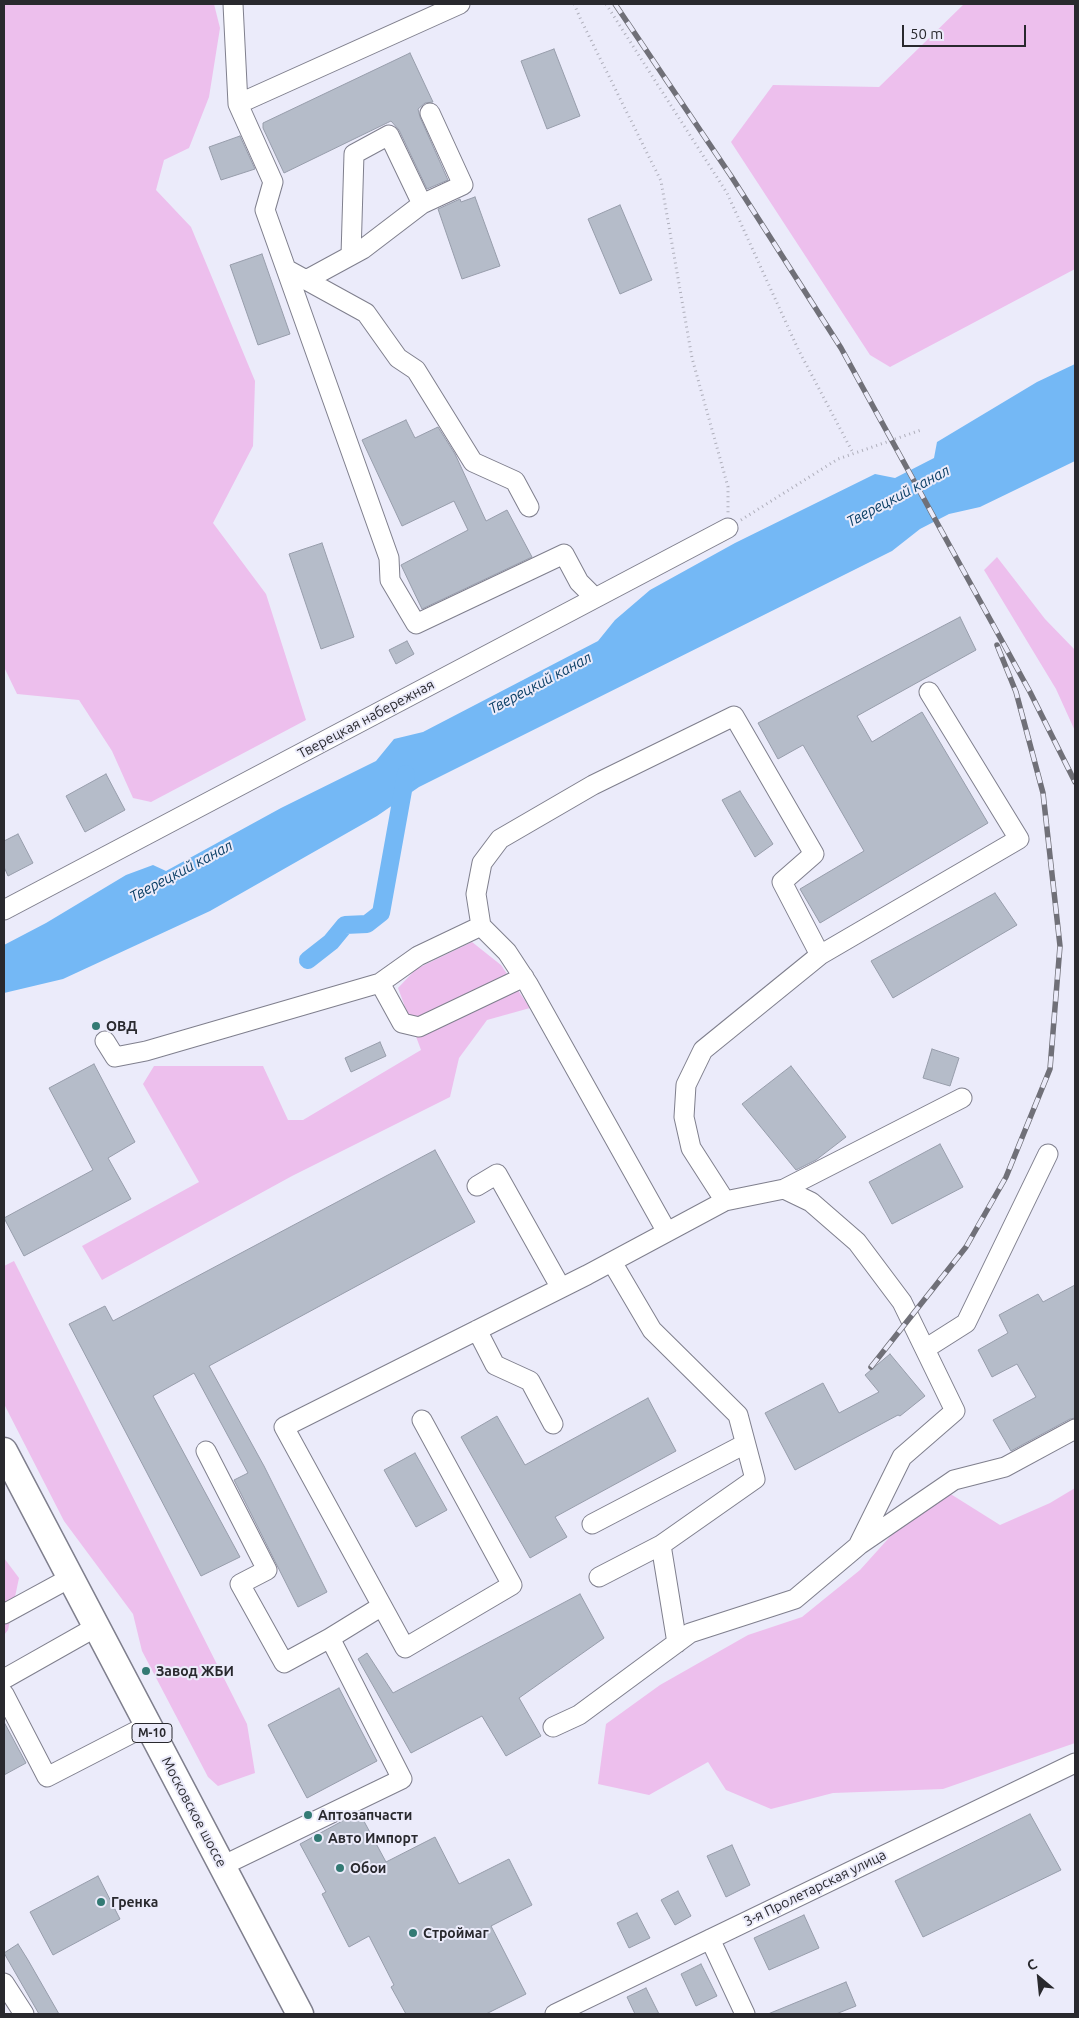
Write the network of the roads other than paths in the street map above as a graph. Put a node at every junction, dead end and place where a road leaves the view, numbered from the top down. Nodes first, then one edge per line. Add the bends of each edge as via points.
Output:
1 (232, 4) edge
2 (460, 4) edge
3 (238, 104) junction
4 (430, 113) dead end
5 (422, 204) junction
6 (351, 255) junction
7 (286, 269) junction
8 (306, 280) junction
9 (529, 507) dead end
10 (728, 528) road end
11 (595, 598) junction
12 (929, 692) dead end
13 (4, 910) edge
14 (481, 926) junction
15 (820, 955) junction
16 (524, 977) junction
17 (380, 983) junction
18 (105, 1041) dead end
19 (962, 1098) dead end
20 (1048, 1154) dead end
21 (477, 1186) dead end
22 (784, 1190) junction
23 (725, 1201) junction
24 (667, 1232) junction
25 (612, 1262) junction
26 (561, 1288) junction
27 (477, 1330) junction
28 (925, 1349) junction
29 (422, 1420) dead end
30 (553, 1424) dead end
31 (1075, 1429) edge
32 (745, 1444) junction
33 (4, 1451) edge
34 (206, 1451) dead end
35 (592, 1524) dead end
36 (661, 1545) junction
37 (858, 1546) junction
38 (599, 1577) dead end
39 (70, 1578) junction
40 (382, 1606) junction
41 (4, 1614) edge
42 (96, 1628) junction
43 (330, 1638) junction
44 (677, 1643) junction
45 (4, 1679) edge
46 (4, 1694) edge
47 (148, 1725) junction
48 (553, 1727) dead end
49 (1075, 1763) edge
50 (222, 1866) junction
51 (710, 1939) junction
52 (4, 1983) edge
53 (24, 2014) edge
54 (300, 2014) edge
55 (555, 2014) edge
56 (745, 2014) edge

1 - 3 street
2 - 3 street
3 - 7 street via 273,182 265,210
4 - 5 street via 462,185
5 - 6 street
5 - 6 street via 389,135 354,154
6 - 8 street
7 - 8 street
7 - 11 street via 390,558 390,580 416,624 564,554 579,582
8 - 9 street via 366,313 398,358 416,370 473,462 515,481
10 - 11 street, Тверецкая набережная
11 - 13 street, Тверецкая набережная
12 - 15 street via 1019,839
14 - 15 street via 476,894 482,863 500,839 593,786 734,716 814,854 782,882
14 - 16 street via 507,952
14 - 17 street via 418,956
15 - 23 street via 704,1050 686,1085 684,1117 691,1148
16 - 17 street via 420,1028 402,1023
16 - 24 street
17 - 18 street via 146,1051 115,1057
19 - 22 street
20 - 28 street via 966,1323
21 - 26 street via 497,1174
22 - 23 street
22 - 28 street via 812,1202 857,1242 902,1302
23 - 24 street
24 - 25 street
25 - 26 street
25 - 32 street via 652,1330 738,1415
26 - 27 street
27 - 30 street via 495,1365 530,1382
27 - 40 street via 284,1427
28 - 37 street via 955,1411 902,1457
29 - 40 street via 512,1585 405,1648
31 - 37 street via 1005,1467 954,1480
32 - 35 street
32 - 36 street via 755,1479
33 - 39 highway, Московское шоссе / М-10
34 - 43 street via 267,1570 240,1584 284,1662
36 - 38 street
36 - 44 street
37 - 44 street via 795,1599 690,1633
39 - 41 street
39 - 42 highway, Московское шоссе / М-10
40 - 43 street
42 - 45 street
42 - 47 highway, Московское шоссе / М-10
43 - 50 street via 402,1779
44 - 48 street via 579,1716
46 - 47 street via 47,1777
47 - 50 highway, Московское шоссе / М-10
49 - 51 street, 3-я Пролетарская улица
50 - 54 highway, Московское шоссе / М-10
51 - 55 street, 3-я Пролетарская улица
51 - 56 street
52 - 53 street

